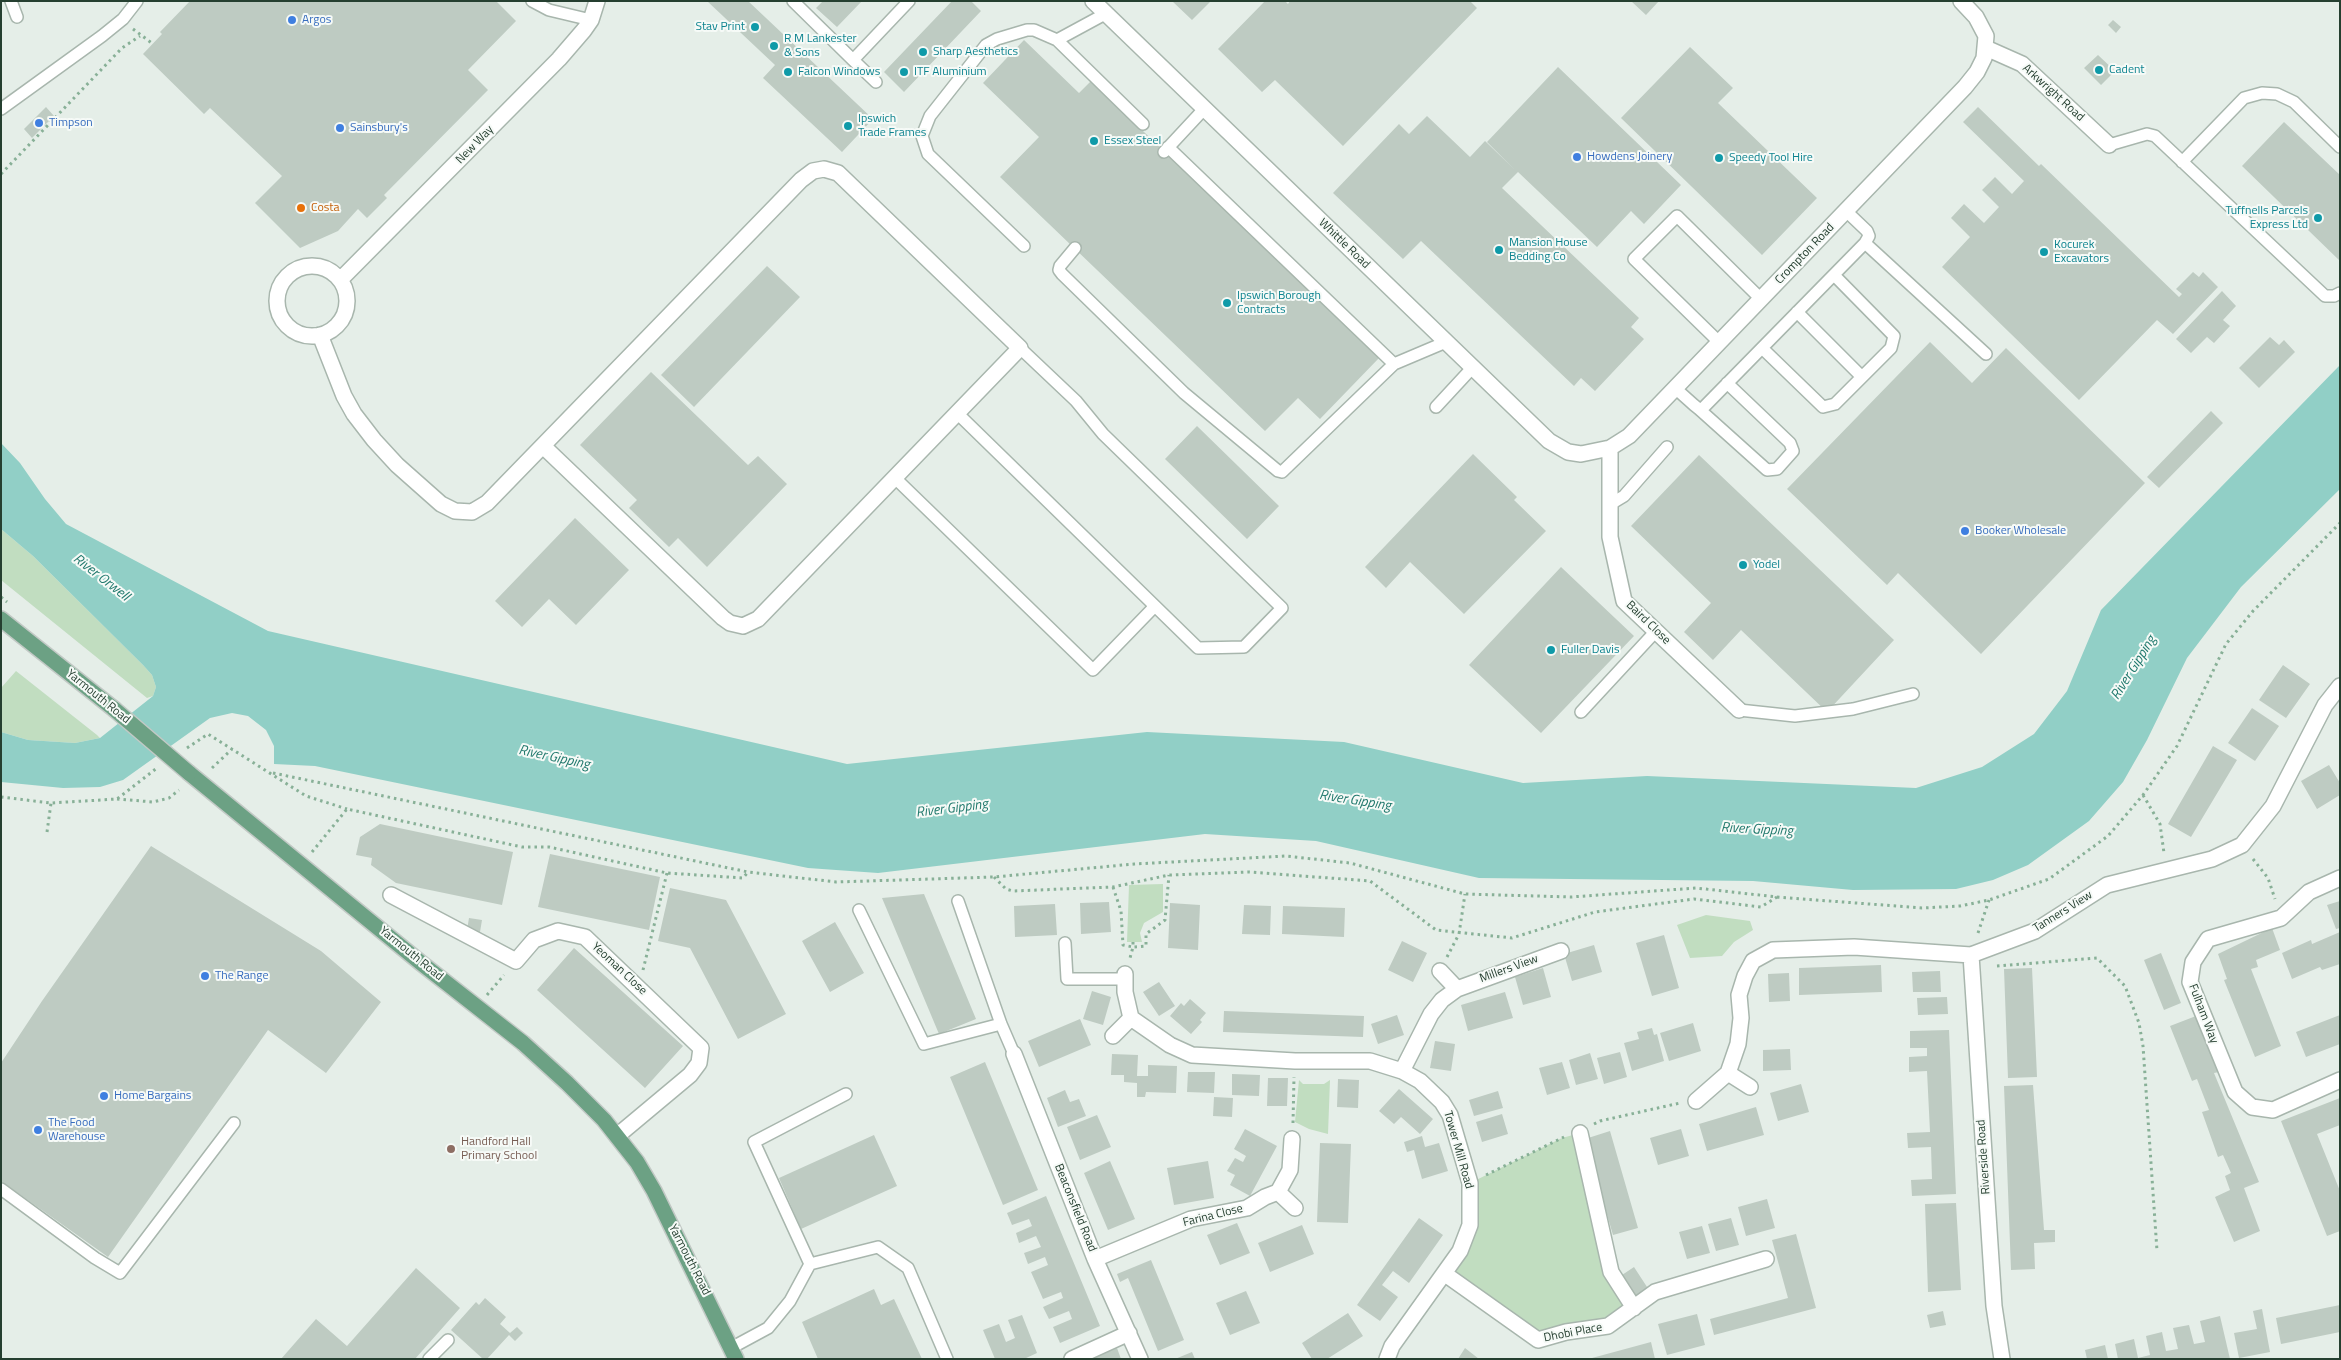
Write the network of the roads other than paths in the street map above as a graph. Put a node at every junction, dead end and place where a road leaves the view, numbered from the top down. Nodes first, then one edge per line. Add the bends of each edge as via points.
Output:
1 (11, 1) edge
2 (137, 1) edge
3 (532, 1) edge
4 (597, 1) edge
5 (793, 1) edge
6 (909, 1) edge
7 (1093, 1) edge
8 (1961, 1) edge
9 (1105, 14) junction
10 (17, 17) dead end
11 (591, 20) junction
12 (1057, 40) junction
13 (1986, 48) junction
14 (853, 60) junction
15 (876, 82) dead end
16 (1, 109) edge
17 (1204, 109) junction
18 (1143, 124) dead end
19 (2109, 145) joint
20 (2340, 147) edge
21 (2182, 162) junction
22 (1846, 211) junction
23 (1866, 243) junction
24 (1024, 246) dead end
25 (1075, 248) dead end
26 (1834, 275) junction
27 (340, 280) junction
28 (2340, 293) edge
29 (1761, 299) junction
30 (1797, 312) junction
31 (320, 335) junction
32 (1446, 342) junction
33 (1720, 342) junction
34 (1020, 348) junction
35 (1762, 348) junction
36 (1986, 354) dead end
37 (1394, 364) junction
38 (1473, 367) junction
39 (1862, 377) junction
40 (1727, 383) junction
41 (1675, 388) junction
42 (1436, 407) dead end
43 (1699, 409) junction
44 (957, 414) junction
45 (543, 446) junction
46 (1667, 447) dead end
47 (1610, 448) junction
48 (895, 478) junction
49 (1609, 505) junction
50 (1155, 606) junction
51 (1, 619) edge
52 (1656, 631) junction
53 (2340, 686) edge
54 (1913, 694) dead end
55 (1739, 710) joint
56 (1581, 712) dead end
57 (2340, 878) edge
58 (391, 895) dead end
59 (958, 901) dead end
60 (859, 910) dead end
61 (1064, 943) dead end
62 (1561, 951) dead end
63 (1972, 961) junction
64 (1440, 971) road end
65 (1125, 977) joint
66 (1458, 989) junction
67 (1132, 1018) junction
68 (1001, 1024) junction
69 (1112, 1036) dead end
70 (1014, 1054) joint
71 (1402, 1071) junction
72 (1728, 1073) junction
73 (2340, 1080) edge
74 (1750, 1087) dead end
75 (846, 1094) dead end
76 (1696, 1101) dead end
77 (234, 1123) dead end
78 (1580, 1133) dead end
79 (617, 1136) junction
80 (1292, 1139) road end
81 (1, 1189) edge
82 (1278, 1192) junction
83 (1295, 1208) dead end
84 (1095, 1259) junction
85 (1766, 1259) dead end
86 (810, 1264) junction
87 (1445, 1274) junction
88 (1634, 1308) junction
89 (1129, 1333) junction
90 (448, 1340) dead end
91 (734, 1353) edge
92 (429, 1359) edge
93 (947, 1359) edge
94 (1072, 1359) edge
95 (1140, 1359) edge
96 (1387, 1359) edge
97 (2002, 1359) edge

1 - 10 lane
2 - 16 lane via 102,36
3 - 11 lane via 549,10
4 - 11 street, New Way
5 - 14 lane
6 - 14 lane
7 - 9 street, Whittle Road
8 - 13 street via 1982,26
9 - 12 lane
9 - 17 street, Whittle Road
11 - 27 street, New Way via 553,65
12 - 18 lane
12 - 24 lane via 1027,30 986,45 930,116 922,136 928,154
13 - 19 street, Arkwright Road via 2022,64
13 - 22 street, Crompton Road via 1977,72 1965,87
14 - 15 lane
17 - 32 street, Whittle Road
17 - 37 lane via 1166,149
19 - 21 lane via 2147,134 2155,136
20 - 21 lane via 2294,102 2277,94 2262,93 2244,98
21 - 28 lane via 2325,296
22 - 23 lane via 1867,231
22 - 29 street, Crompton Road
23 - 26 lane
23 - 36 lane
25 - 37 lane via 1060,266 1062,274 1184,393 1278,471 1282,472
26 - 30 lane
26 - 39 lane via 1894,336 1891,348
27 - 31 street via 347,298 346,308 337,325
27 - 31 street via 324,268 310,266 295,270 280,284 276,304 284,322 300,334
29 - 33 street, Crompton Road
29 - 33 lane via 1677,216 1634,259
30 - 35 lane
30 - 39 lane
31 - 45 street via 344,396 364,428 397,465 448,509 463,512 479,508
32 - 37 lane
32 - 38 street, Whittle Road
33 - 41 street, Crompton Road
34 - 44 street
34 - 45 street via 838,173 818,169 801,180
34 - 50 lane via 1076,401 1103,434 1282,608 1244,647 1198,648
35 - 39 lane via 1823,408 1835,404
35 - 40 lane
38 - 42 lane
38 - 47 street, Whittle Road via 1568,452 1581,454
40 - 43 lane
40 - 43 lane via 1790,443 1793,450 1777,469 1767,470
41 - 43 lane
41 - 47 street, Crompton Road via 1629,436
44 - 48 street
44 - 50 lane
45 - 48 street via 723,618 743,626 758,620
46 - 49 lane via 1624,496
47 - 49 street, Baird Close
48 - 50 lane via 1093,670
49 - 52 street, Baird Close via 1610,537 1624,601
51 - 79 main road, Yarmouth Road, bridge via 523,1043 567,1083
52 - 55 street, Baird Close
52 - 56 lane
53 - 63 street, Tanners View via 2325,705 2273,806 2242,845 2212,859 2107,885 2035,931
54 - 55 lane via 1853,709 1795,716
57 - 73 street, Fulham Way via 2309,892 2281,918 2208,939 2193,962 2190,982 2235,1092 2252,1107 2273,1110
58 - 79 street, Yeoman Close via 516,961 534,940 558,932 586,937 701,1048 699,1063 690,1075
59 - 68 lane
60 - 68 lane via 924,1044
61 - 65 lane via 1067,979
62 - 66 street, Millers View
63 - 72 street, Tanners View via 1854,947 1773,950 1753,961 1744,976 1739,995 1738,1044
63 - 97 street, Riverside Road via 1994,1306
64 - 66 street
65 - 67 street via 1125,992
66 - 71 street, Millers View via 1442,1000 1431,1014
67 - 69 street
67 - 71 street, Tower Mill Road via 1170,1045 1192,1055 1295,1061 1370,1061
68 - 70 lane
70 - 84 street, Beaconsfield Road
71 - 87 street, Tower Mill Road via 1420,1081 1442,1102 1450,1115 1470,1183 1470,1225 1460,1251
72 - 74 street
72 - 76 street, Tanners View
75 - 86 lane via 754,1142
77 - 81 lane via 120,1273
78 - 88 street via 1611,1272
79 - 91 main road, Yarmouth Road via 654,1190
80 - 82 street via 1290,1170
82 - 83 street
82 - 84 street, Farina Close via 1247,1208 1191,1219
84 - 89 street, Beaconsfield Road
85 - 88 street, Dhobi Place via 1654,1292
86 - 91 lane via 790,1301 768,1328
86 - 93 lane via 878,1247 886,1252 908,1268
87 - 88 street, Dhobi Place via 1538,1340 1608,1326
87 - 96 street, Tower Mill Road via 1392,1346
89 - 94 street
89 - 95 street, Beaconsfield Road
90 - 92 lane

